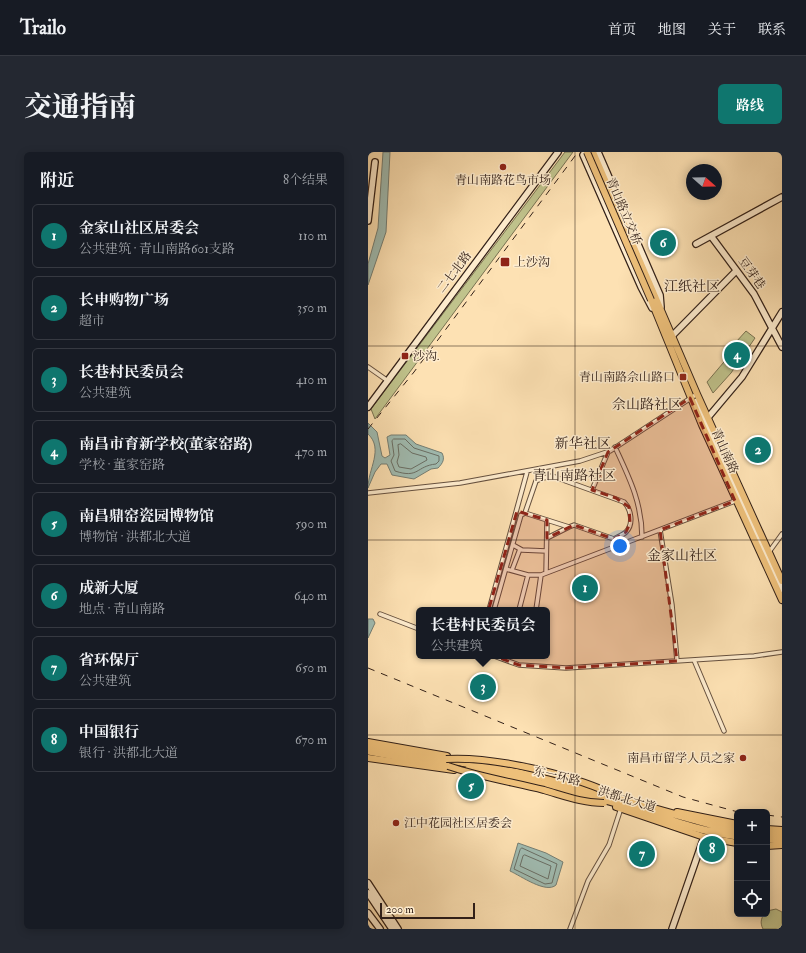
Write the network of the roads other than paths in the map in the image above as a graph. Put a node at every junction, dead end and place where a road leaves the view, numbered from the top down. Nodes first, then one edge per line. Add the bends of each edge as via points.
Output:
1 (558, 152) edge
2 (586, 152) edge
3 (593, 152) edge
4 (598, 152) edge
5 (375, 162) dead end
6 (782, 197) edge
7 (368, 221) edge
8 (711, 236) junction
9 (696, 244) dead end
10 (736, 271) junction
11 (653, 299) junction
12 (661, 307) junction
13 (654, 310) junction
14 (782, 312) edge
15 (772, 327) junction
16 (782, 333) edge
17 (673, 335) junction
18 (780, 343) edge
19 (368, 367) edge
20 (388, 381) junction
21 (694, 396) junction
22 (368, 407) edge
23 (705, 422) junction
24 (615, 447) junction
25 (608, 452) junction
26 (527, 472) junction
27 (592, 490) junction
28 (370, 493) edge
29 (735, 501) junction
30 (517, 511) junction
31 (525, 513) junction
32 (547, 520) junction
33 (569, 527) junction
34 (660, 530) junction
35 (782, 534) edge
36 (642, 536) junction
37 (547, 538) junction
38 (513, 545) junction
39 (520, 549) junction
40 (546, 551) junction
41 (768, 552) junction
42 (506, 569) junction
43 (512, 570) junction
44 (546, 573) junction
45 (528, 575) junction
46 (541, 575) junction
47 (782, 581) edge
48 (782, 592) edge
49 (782, 600) edge
50 (489, 607) edge
51 (495, 607) edge
52 (520, 607) edge
53 (536, 607) edge
54 (380, 614) dead end
55 (416, 627) edge
56 (782, 652) edge
57 (502, 659) edge
58 (694, 660) junction
59 (677, 661) junction
60 (724, 731) dead end
61 (368, 742) edge
62 (368, 745) edge
63 (368, 751) edge
64 (368, 758) edge
65 (447, 763) junction
66 (610, 793) junction
67 (604, 803) junction
68 (621, 808) junction
69 (734, 823) edge
70 (734, 829) edge
71 (770, 829) edge
72 (782, 830) edge
73 (770, 833) edge
74 (782, 834) edge
75 (734, 835) edge
76 (704, 837) junction
77 (770, 839) edge
78 (782, 840) edge
79 (734, 842) edge
80 (782, 845) edge
81 (770, 846) edge
82 (368, 882) edge
83 (368, 893) edge
84 (368, 912) edge
85 (380, 929) edge
86 (392, 929) edge
87 (398, 929) edge
88 (570, 929) edge
89 (672, 929) edge

1 - 20 main road, 二七北路
2 - 11 main road, 青山路立交桥, bridge
2 - 13 main road, 青山南路 via 583,155 641,288
3 - 11 main road, 青山路立交桥
4 - 12 main road, 青山南路 via 660,295
5 - 7 main road
6 - 8 main road
8 - 9 main road
8 - 10 main road, 豆芽巷
10 - 15 main road, 豆芽巷 via 754,294
10 - 17 main road
11 - 12 main road, 青山南路
11 - 13 main road, 青山南路
11 - 21 main road
12 - 17 main road, 青山南路
13 - 21 main road, 青山南路
14 - 15 main road
15 - 18 main road, 豆芽巷
15 - 23 main road via 742,377
16 - 18 main road
17 - 21 main road, 青山南路
19 - 20 street
20 - 22 main road, 二七北路
21 - 23 main road, 青山南路
21 - 24 street
23 - 29 main road, 青山南路
23 - 41 main road, 青山南路
23 - 48 main road
24 - 25 street
24 - 36 street via 634,489 640,510
25 - 26 street via 580,461
25 - 27 street
26 - 28 street via 460,483
26 - 30 street
27 - 31 street via 552,476 543,478 536,481
27 - 33 street via 616,498 629,507 630,523 626,532 614,539 574,525
29 - 34 street
29 - 49 main road, 青山南路
30 - 31 street
30 - 50 street
31 - 32 street
31 - 38 street via 521,515
32 - 33 street
32 - 37 street
33 - 37 street
34 - 36 street
34 - 59 street via 672,605
35 - 41 street
36 - 44 street
37 - 40 street
38 - 39 street
38 - 42 street
39 - 40 street
39 - 43 street
40 - 44 street
41 - 47 main road, 青山南路
42 - 43 street
42 - 51 street
43 - 45 street
44 - 46 street
45 - 46 street
45 - 52 street
46 - 53 street
54 - 55 street
56 - 58 street
57 - 59 street via 519,665 566,668
58 - 59 street
58 - 60 street
61 - 66 main road, 洪都北大道 via 544,774
62 - 65 highway, 东一环路
63 - 65 highway, 东一环路
64 - 67 main road, 洪都北大道 via 465,771 535,784
65 - 66 main road, bridge via 469,758 494,761 549,773
65 - 67 main road, bridge via 473,774 588,803
65 - 70 highway, 东一环路, bridge via 570,784
65 - 75 highway, 东一环路, bridge via 541,783 705,830
66 - 69 main road, 洪都北大道 via 661,808
67 - 68 main road, 洪都北大道
68 - 76 main road, 洪都北大道
68 - 88 street via 609,845 588,881
71 - 72 main road
73 - 74 highway
76 - 79 main road, 洪都北大道
76 - 89 main road
77 - 78 highway
80 - 81 main road
82 - 87 main road
83 - 86 main road
84 - 85 main road

